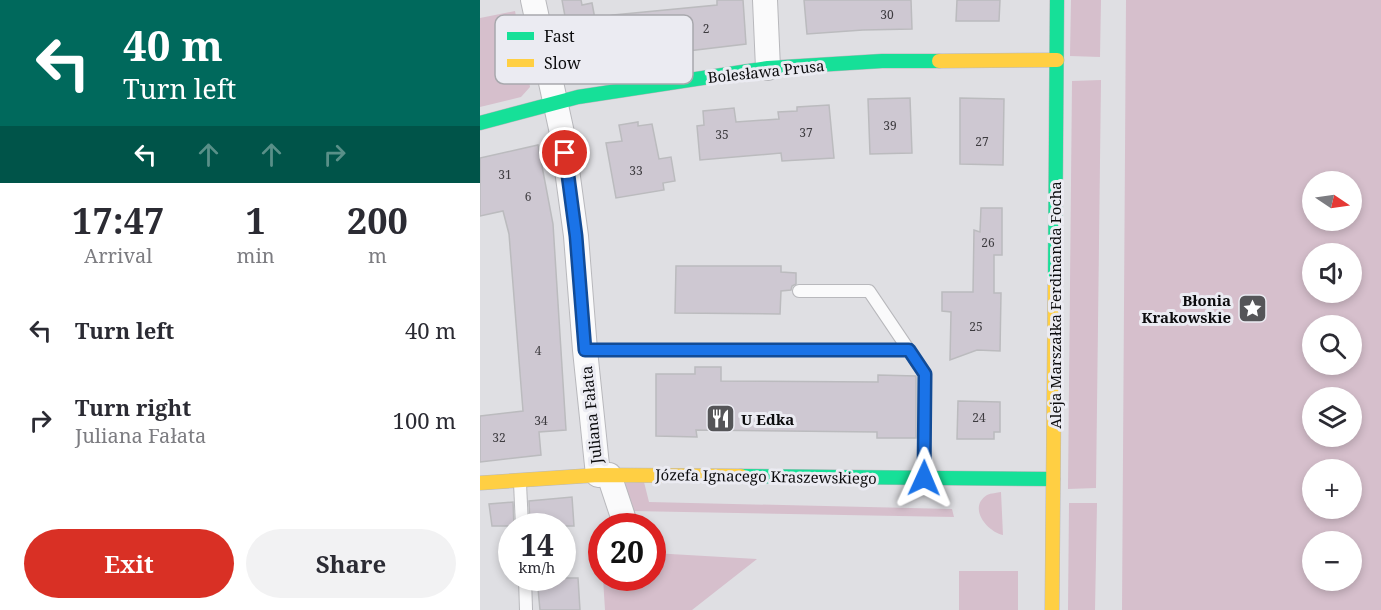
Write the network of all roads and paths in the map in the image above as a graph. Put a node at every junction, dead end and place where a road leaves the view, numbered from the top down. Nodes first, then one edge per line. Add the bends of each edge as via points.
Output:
1 (532, 0) edge
2 (765, 0) edge
3 (1057, 0) edge
4 (535, 15) edge
5 (1057, 60) junction
6 (768, 69) junction
7 (693, 80) edge
8 (551, 84) edge
9 (666, 84) edge
10 (555, 102) junction
11 (480, 123) edge
12 (800, 291) dead end
13 (585, 350) junction
14 (909, 350) junction
15 (603, 475) junction
16 (924, 478) junction
17 (1053, 479) junction
18 (520, 480) junction
19 (480, 483) edge
20 (521, 513) edge
21 (620, 513) edge
22 (525, 591) edge
23 (526, 610) edge
24 (1052, 610) edge

1 - 4 street, Juliana Fałata
2 - 6 street
3 - 5 street, Aleja Marszałka Ferdinanda Focha
5 - 6 street, Bolesława Prusa via 882,61
5 - 17 street, Aleja Marszałka Ferdinanda Focha
6 - 7 street, Bolesława Prusa
8 - 10 street, Juliana Fałata
9 - 10 street, Bolesława Prusa
10 - 11 street, Bolesława Prusa
10 - 13 street, Juliana Fałata via 576,236
12 - 14 lane via 869,291
13 - 14 lane
13 - 15 street, Juliana Fałata
14 - 16 lane via 925,374
15 - 16 street, Józefa Ignacego Kraszewskiego
15 - 18 street, Józefa Ignacego Kraszewskiego
15 - 21 street, Juliana Fałata
16 - 17 street, Józefa Ignacego Kraszewskiego
17 - 24 street, Aleja Marszałka Ferdinanda Focha
18 - 19 street, Józefa Ignacego Kraszewskiego
18 - 20 lane
22 - 23 lane

